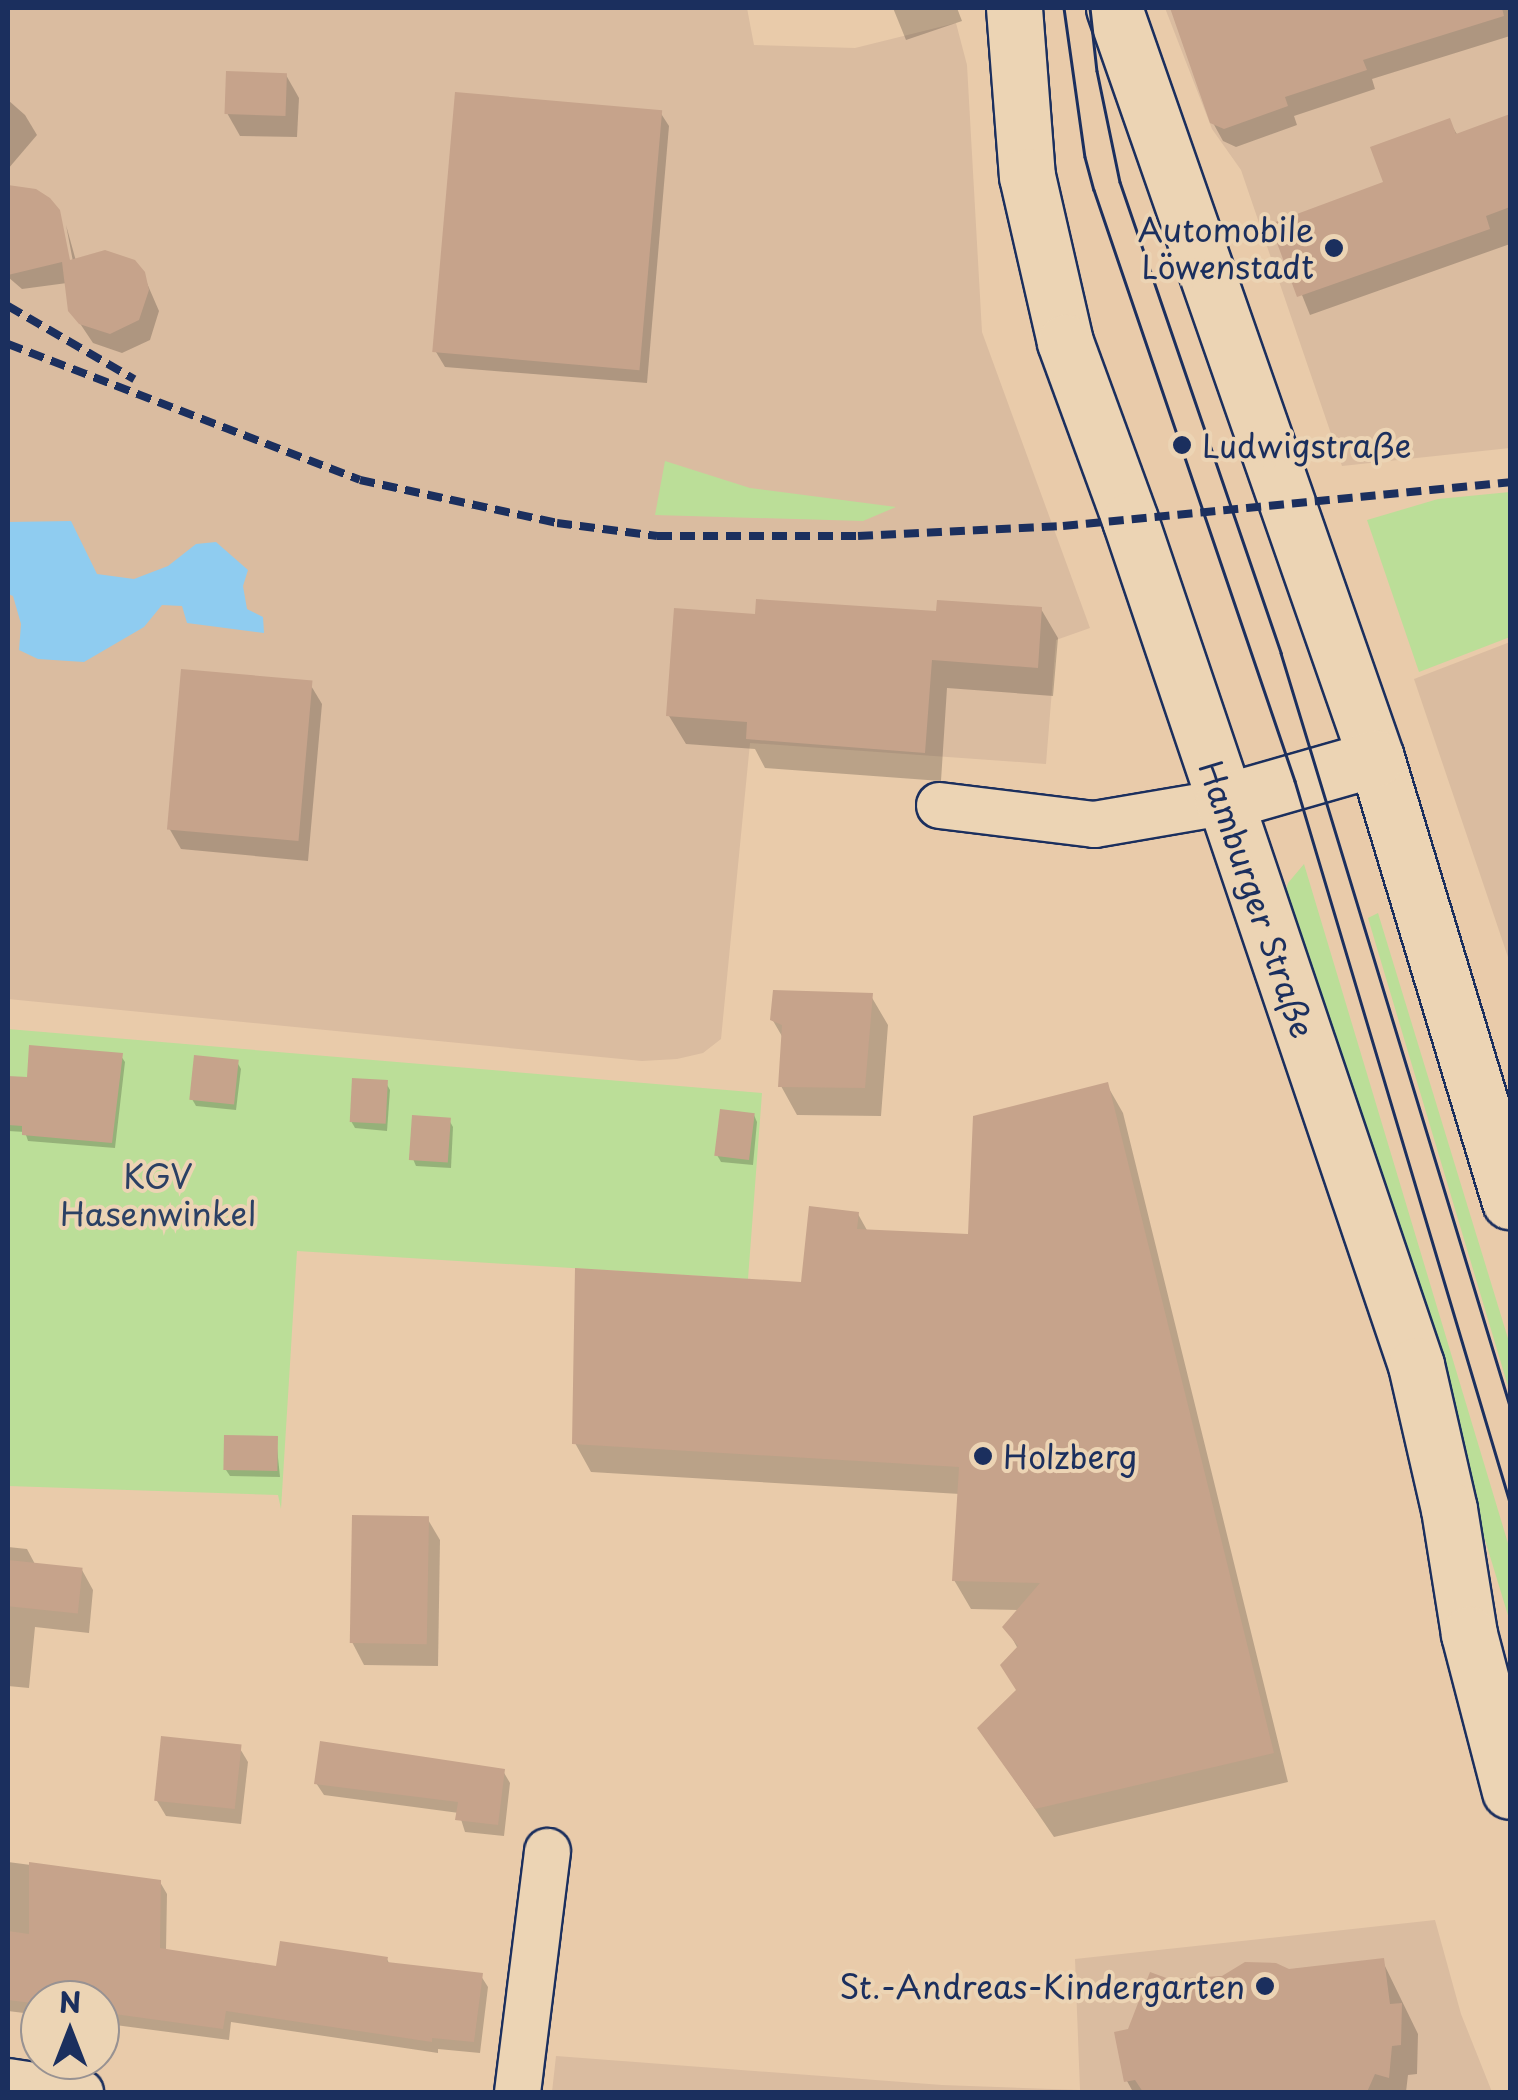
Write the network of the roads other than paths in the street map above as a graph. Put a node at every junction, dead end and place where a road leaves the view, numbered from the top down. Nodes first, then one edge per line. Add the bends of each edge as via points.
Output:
1 (1014, 8) edge
2 (1114, 8) edge
3 (1376, 758) junction
4 (1223, 802) junction
5 (939, 806) dead end
6 (1510, 1201) edge
7 (1510, 1790) edge
8 (547, 1851) dead end
9 (8, 2080) edge
10 (80, 2092) edge
11 (517, 2092) edge

1 - 4 main road, Hamburger Straße via 1027,176 1065,342
2 - 3 main road
3 - 4 main road
3 - 6 main road
4 - 5 street via 1094,824
4 - 7 main road, Hamburger Straße via 1416,1365 1450,1508 1468,1634
8 - 11 street
9 - 10 street

